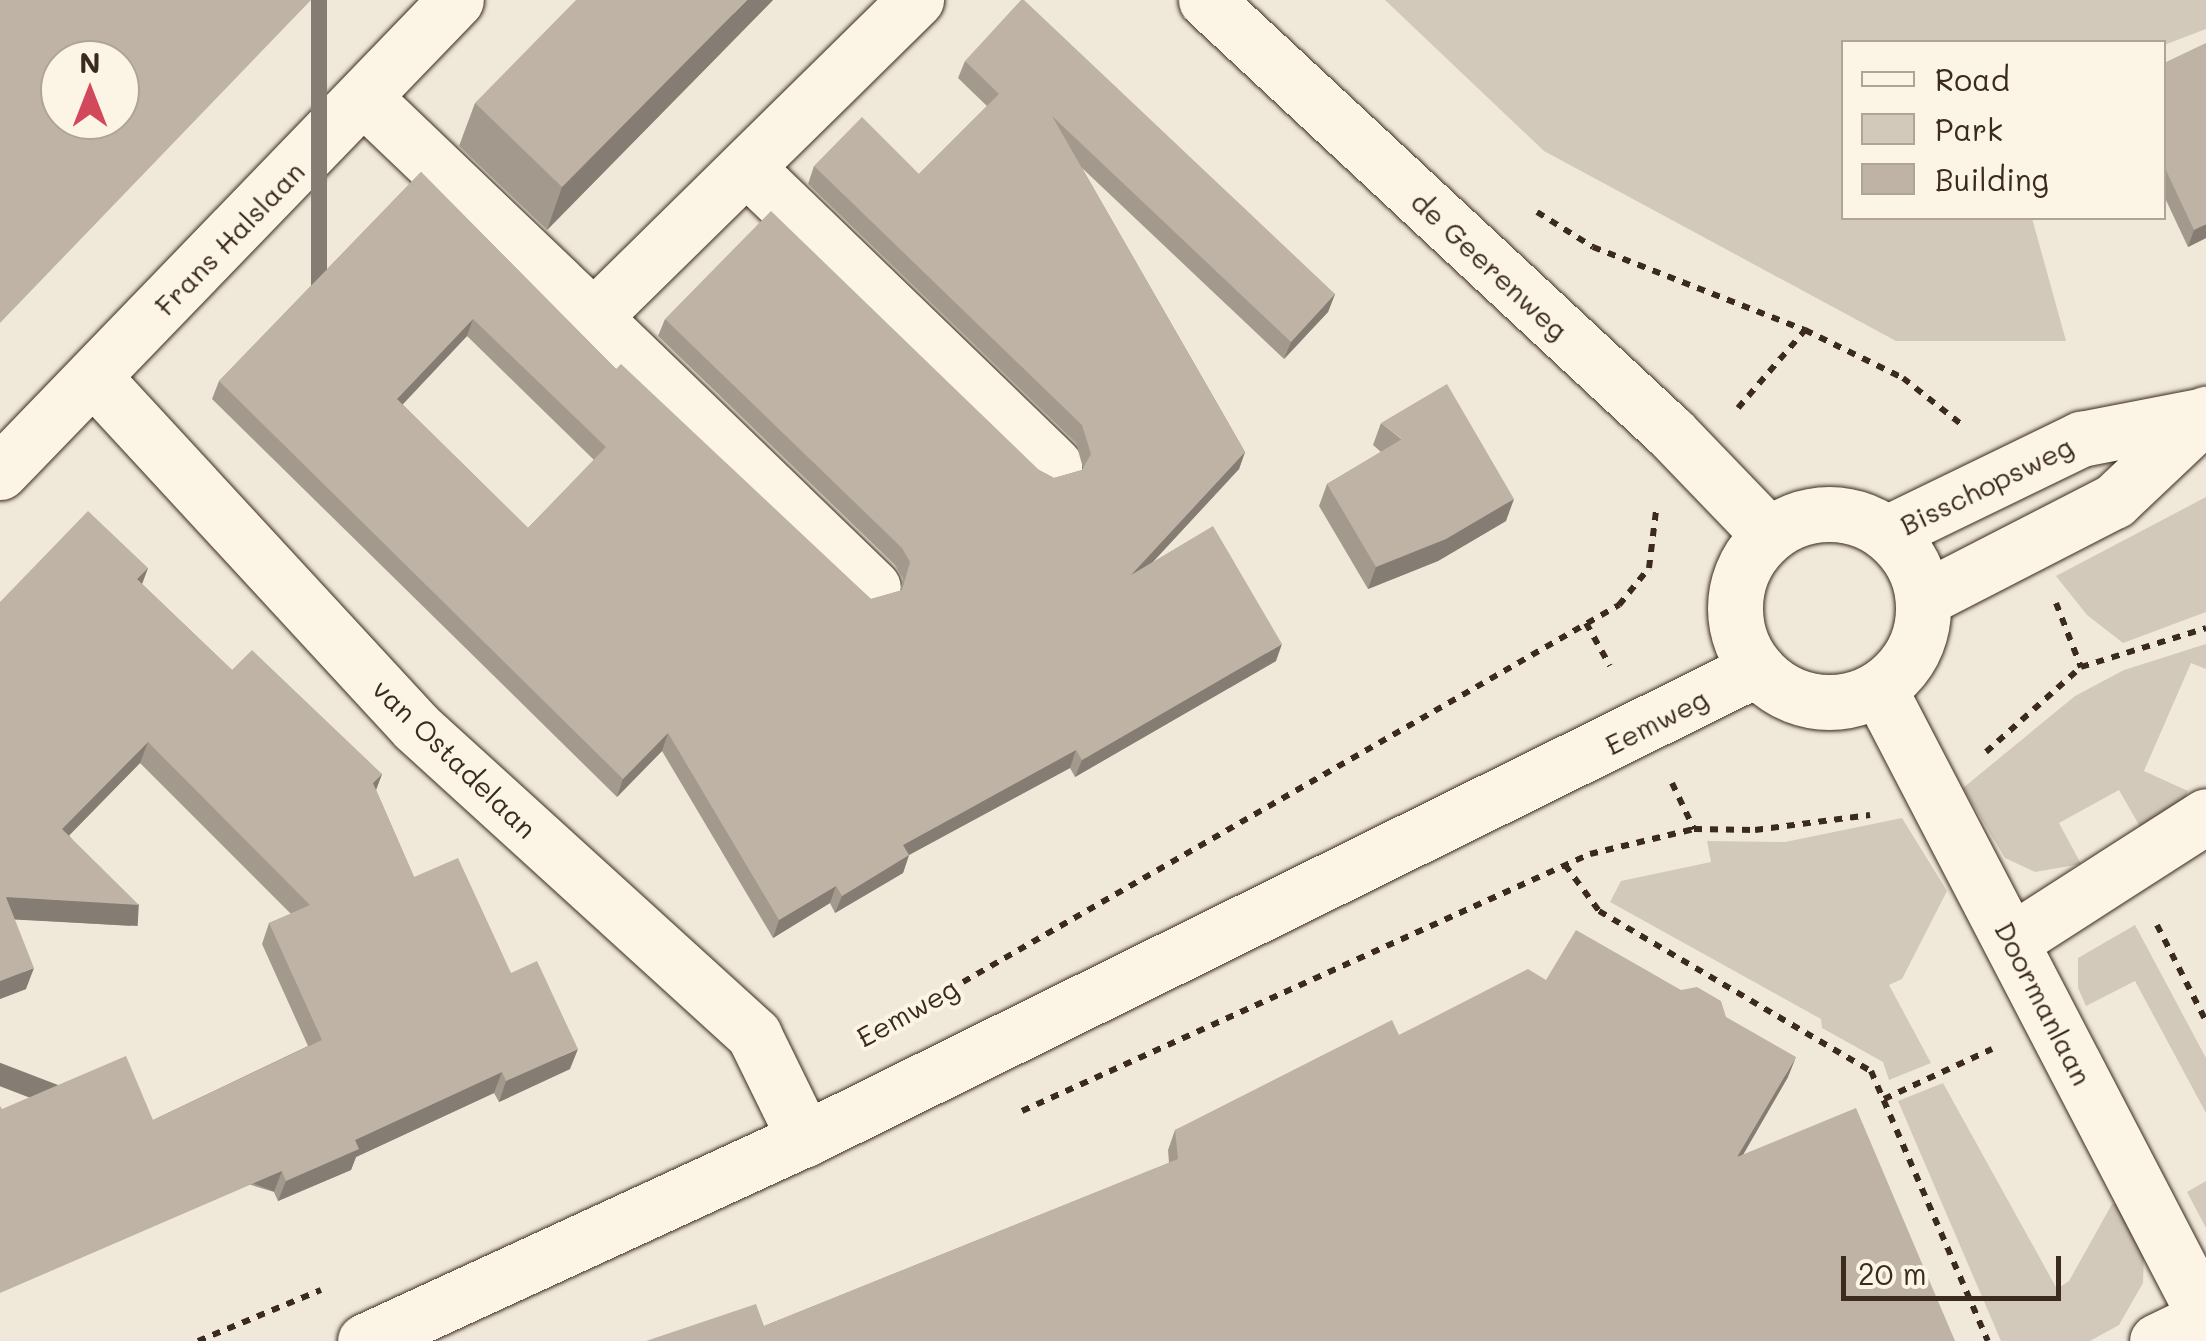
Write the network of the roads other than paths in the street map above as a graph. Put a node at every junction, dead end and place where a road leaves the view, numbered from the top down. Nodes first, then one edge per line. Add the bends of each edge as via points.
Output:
1 (456, 0) edge
2 (916, 0) edge
3 (1206, 0) edge
4 (363, 97) junction
5 (748, 169) junction
6 (594, 317) junction
7 (95, 379) junction
8 (2205, 414) edge
9 (1054, 465) dead end
10 (0, 472) edge
11 (1887, 533) junction
12 (1769, 536) junction
13 (873, 587) dead end
14 (1924, 599) junction
15 (1757, 669) junction
16 (1879, 690) junction
17 (2206, 816) edge
18 (2013, 940) junction
19 (805, 1139) junction
20 (2206, 1318) edge
21 (365, 1341) edge
22 (2158, 1341) edge

1 - 4 main road, Frans Halslaan
2 - 5 main road
3 - 12 main road, de Geerenweg via 1697,457
4 - 6 main road
4 - 7 main road, Frans Halslaan
5 - 6 main road
5 - 9 main road
6 - 13 main road
7 - 10 main road, Frans Halslaan
7 - 19 main road, van Ostadelaan via 416,727 754,1035
8 - 11 main road, Bisschopsweg via 2081,439
8 - 14 main road, Bisschopsweg via 2114,501
11 - 12 main road via 1858,518 1826,514 1796,520
11 - 14 main road via 1918,574
12 - 15 main road via 1746,564 1735,600 1739,637
14 - 16 main road via 1920,634 1905,665
15 - 16 main road via 1776,687 1827,703
15 - 19 main road, Eemweg
16 - 18 main road, Doormanlaan
17 - 18 main road
18 - 20 main road, Doormanlaan
19 - 21 main road, Eemweg
20 - 22 main road

